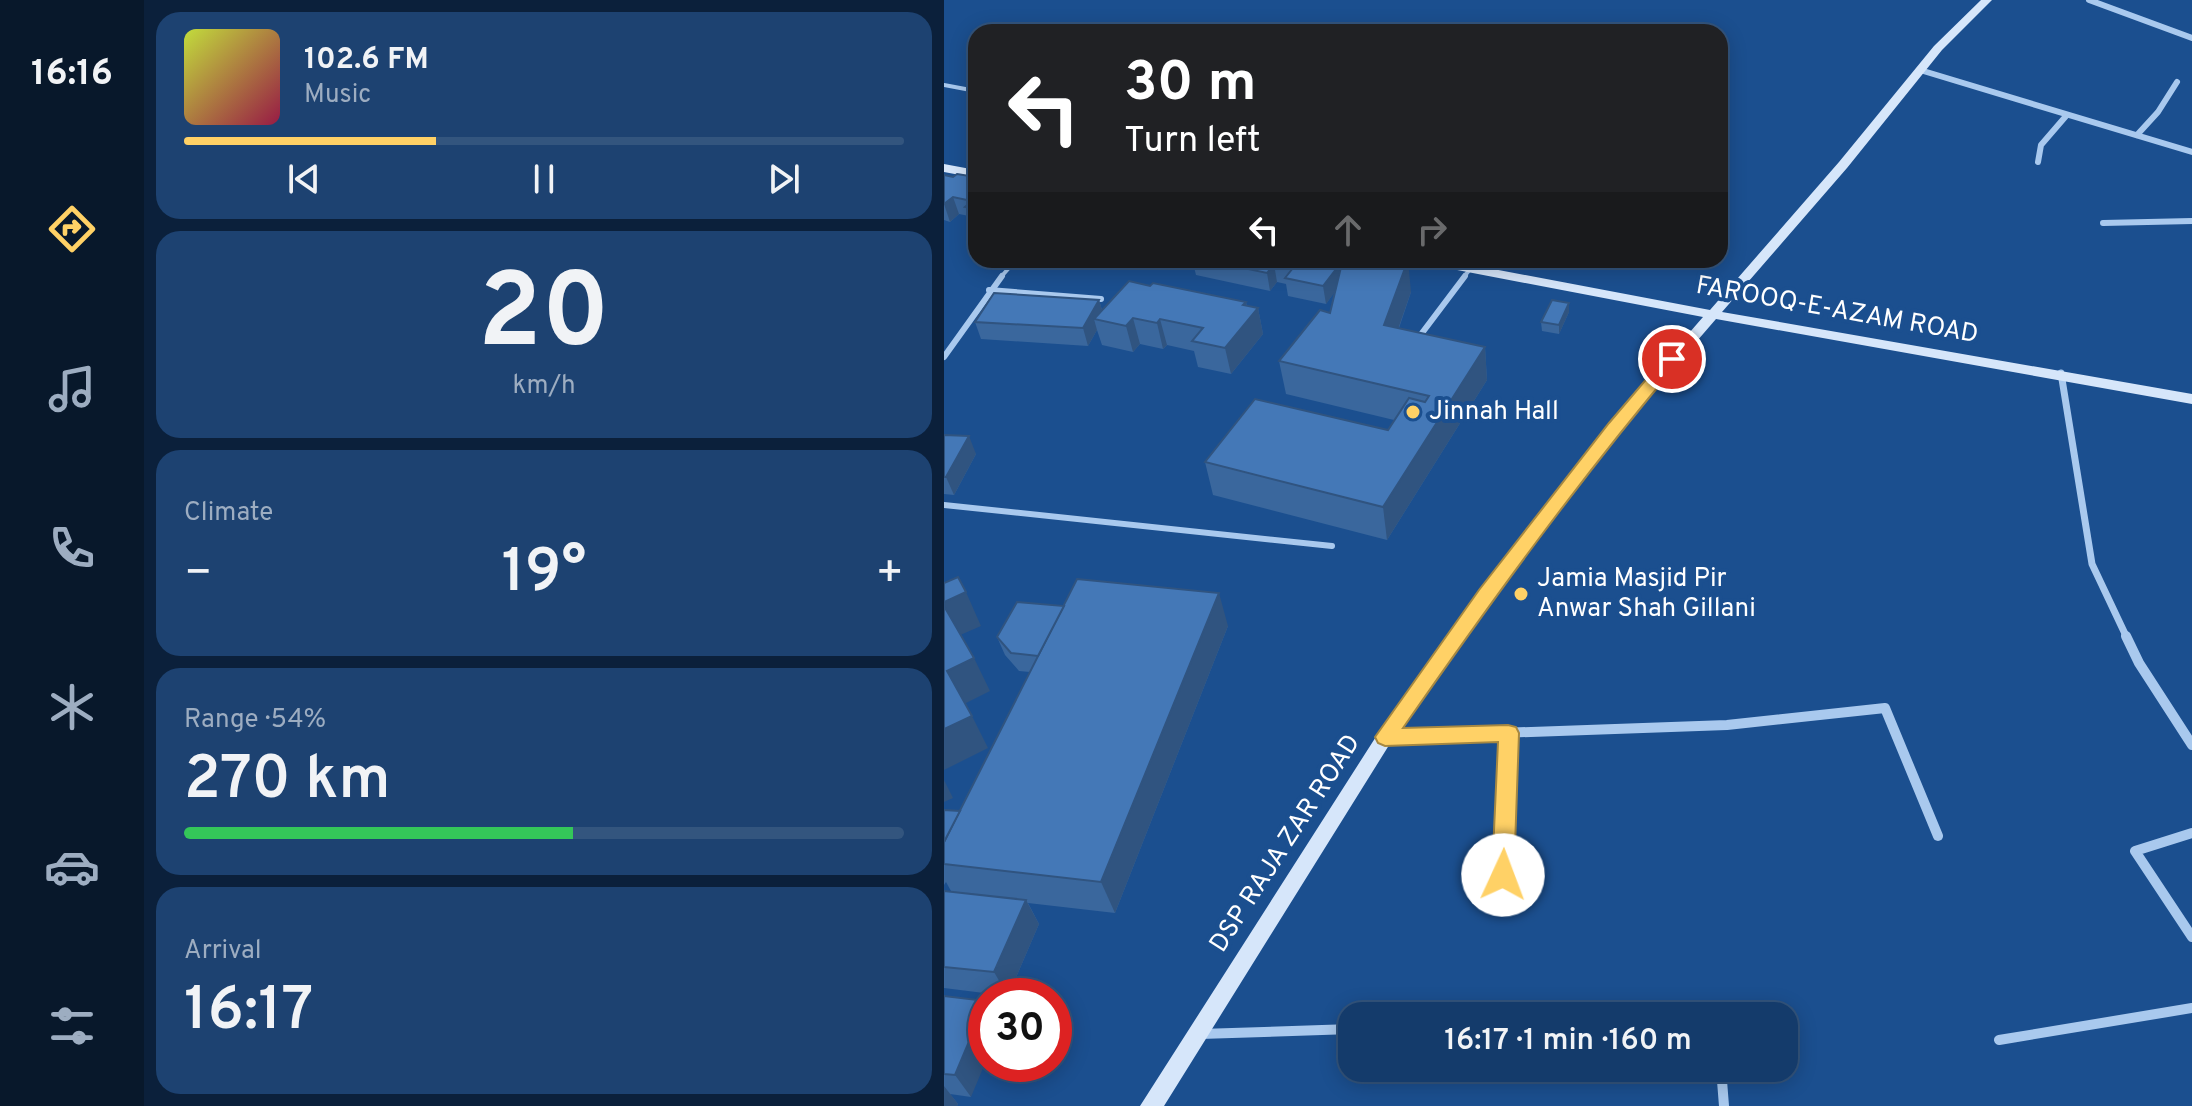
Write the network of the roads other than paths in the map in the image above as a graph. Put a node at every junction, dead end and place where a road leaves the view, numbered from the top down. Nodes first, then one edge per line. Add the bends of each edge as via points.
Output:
1 (1987, 0) edge
2 (2089, 0) edge
3 (2192, 38) edge
4 (1920, 70) junction
5 (2177, 82) dead end
6 (944, 85) edge
7 (968, 90) edge
8 (2066, 116) junction
9 (2137, 135) junction
10 (2192, 152) edge
11 (2038, 162) dead end
12 (944, 168) edge
13 (968, 172) edge
14 (2192, 221) edge
15 (2103, 223) dead end
16 (1009, 268) edge
17 (1471, 268) joint
18 (989, 290) junction
19 (1101, 299) edge
20 (1710, 314) junction
21 (1412, 347) edge
22 (944, 357) edge
23 (2061, 373) junction
24 (2192, 399) edge
25 (944, 505) edge
26 (1332, 546) dead end
27 (1508, 733) junction
28 (1385, 737) junction
29 (2192, 745) edge
30 (2192, 833) edge
31 (1938, 836) dead end
32 (1503, 875) dead end
33 (2192, 937) edge
34 (2192, 1008) edge
35 (1338, 1029) edge
36 (1195, 1034) junction
37 (1999, 1040) dead end
38 (1722, 1082) edge
39 (1151, 1106) edge
40 (1724, 1106) edge

1 - 4 street, DSP RAJA ZAR ROAD
2 - 3 street
4 - 8 street
4 - 20 street, DSP RAJA ZAR ROAD
5 - 9 street
6 - 7 lane
8 - 9 street
8 - 11 street via 2041,145
9 - 10 street
12 - 13 street
14 - 15 street
16 - 18 lane
17 - 20 street, FAROOQ-E-AZAM ROAD
17 - 21 lane
18 - 19 lane
18 - 22 lane
20 - 23 street, FAROOQ-E-AZAM ROAD
20 - 28 street, DSP RAJA ZAR ROAD via 1615,427
23 - 24 street, FAROOQ-E-AZAM ROAD
23 - 29 street via 2092,564 2139,663
25 - 26 lane
27 - 28 street
27 - 31 street via 1727,725 1885,708
27 - 32 street
28 - 36 street, DSP RAJA ZAR ROAD
30 - 33 street via 2135,851
34 - 37 street
35 - 36 street
36 - 39 street, DSP RAJA ZAR ROAD
38 - 40 street

